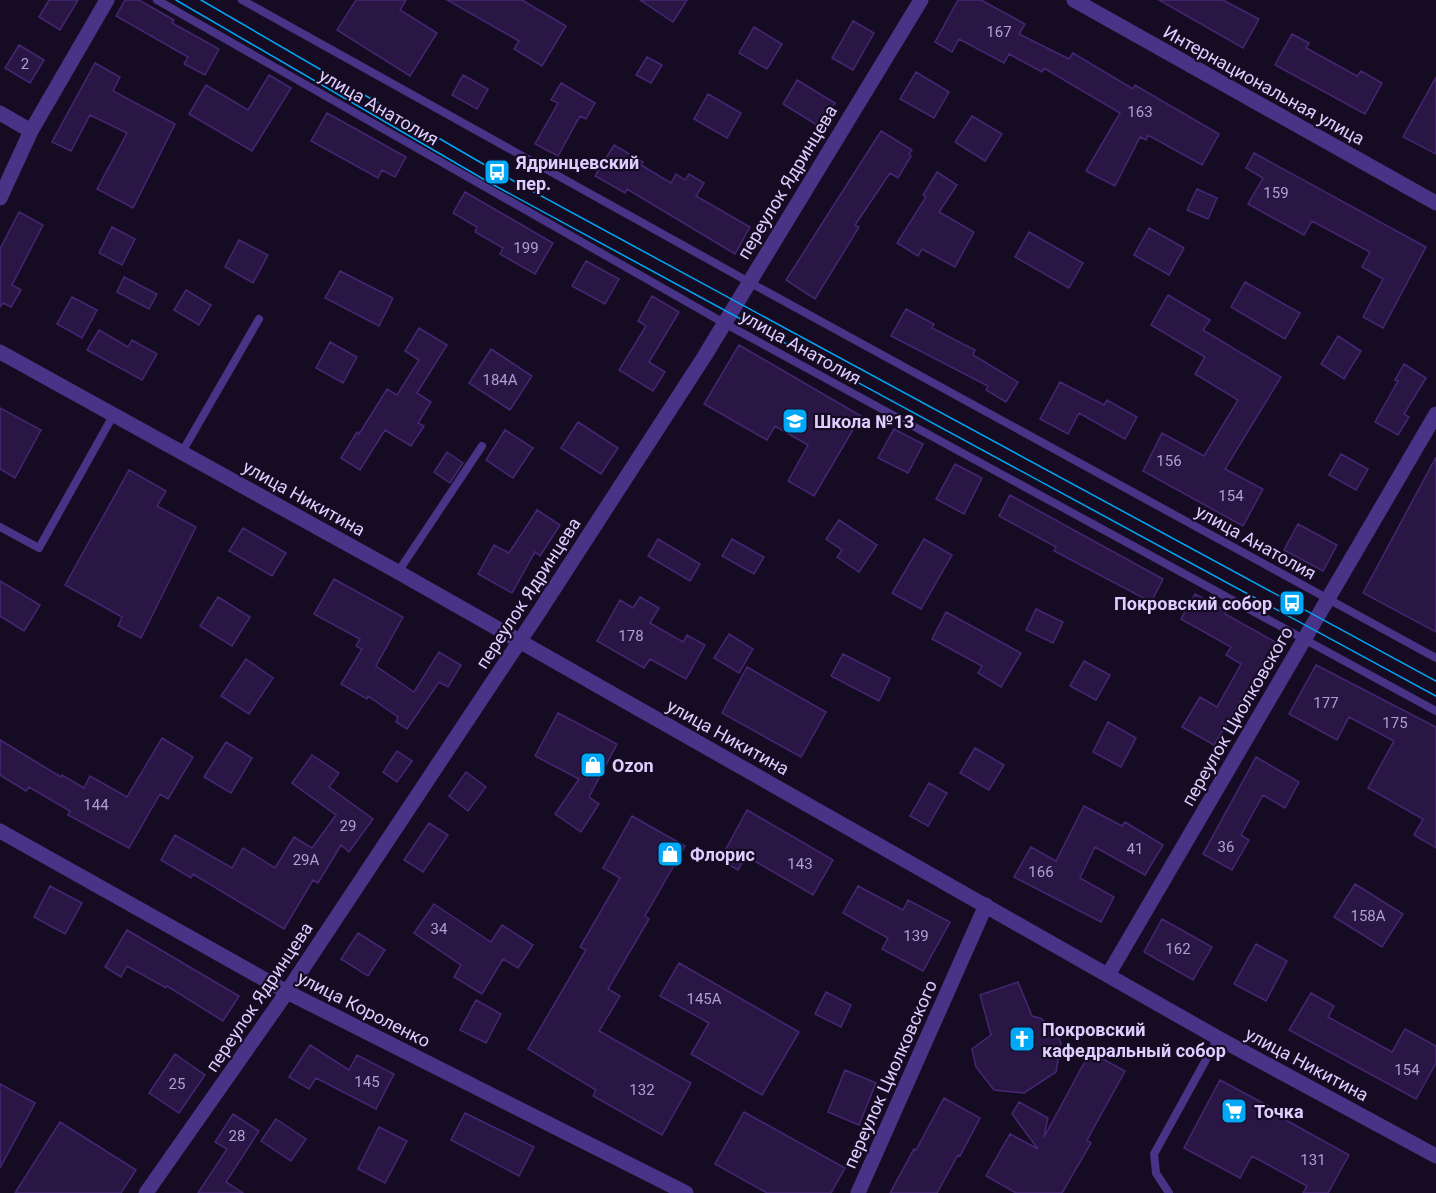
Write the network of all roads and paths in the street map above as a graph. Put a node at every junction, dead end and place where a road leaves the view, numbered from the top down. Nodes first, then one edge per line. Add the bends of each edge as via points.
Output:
1 (107, 0) edge
2 (157, 0) edge
3 (242, 0) edge
4 (921, 0) edge
5 (1074, 0) edge
6 (0, 113) edge
7 (31, 131) junction
8 (0, 198) edge
9 (1436, 202) edge
10 (749, 282) junction
11 (259, 320) dead end
12 (724, 323) junction
13 (0, 352) edge
14 (114, 414) junction
15 (1436, 414) edge
16 (482, 446) dead end
17 (182, 452) junction
18 (0, 527) edge
19 (398, 572) junction
20 (1327, 599) junction
21 (1304, 639) junction
22 (519, 641) junction
23 (1436, 658) edge
24 (1436, 711) edge
25 (0, 831) edge
26 (986, 905) junction
27 (1108, 975) junction
28 (287, 992) junction
29 (1218, 1038) junction
30 (1436, 1156) edge
31 (146, 1193) edge
32 (686, 1193) edge
33 (858, 1193) edge
34 (1169, 1193) edge

1 - 7 street
2 - 12 lane, улица Анатолия
3 - 10 lane, улица Анатолия
4 - 10 street, переулок Ядринцева
5 - 9 street, Интернациональная улица
6 - 7 street
7 - 8 street
10 - 12 street, переулок Ядринцева
10 - 20 lane, улица Анатолия
11 - 17 lane
12 - 21 lane, улица Анатолия
12 - 22 street, переулок Ядринцева
13 - 14 street, улица Никитина
14 - 17 street, улица Никитина
14 - 18 lane via 39,548
15 - 20 street, переулок Циолковского
16 - 19 lane
17 - 19 street, улица Никитина
19 - 22 street, улица Никитина
20 - 21 street, переулок Циолковского
20 - 23 lane, улица Анатолия
21 - 24 lane, улица Анатолия
21 - 27 street, переулок Циолковского
22 - 26 street, улица Никитина
22 - 28 street, переулок Ядринцева
25 - 28 street, улица Короленко
26 - 27 street, улица Никитина
26 - 33 street, переулок Циолковского
27 - 29 street, улица Никитина
28 - 31 street, переулок Ядринцева
28 - 32 street, улица Короленко
29 - 30 street, улица Никитина
29 - 34 lane via 1154,1154 1156,1173

